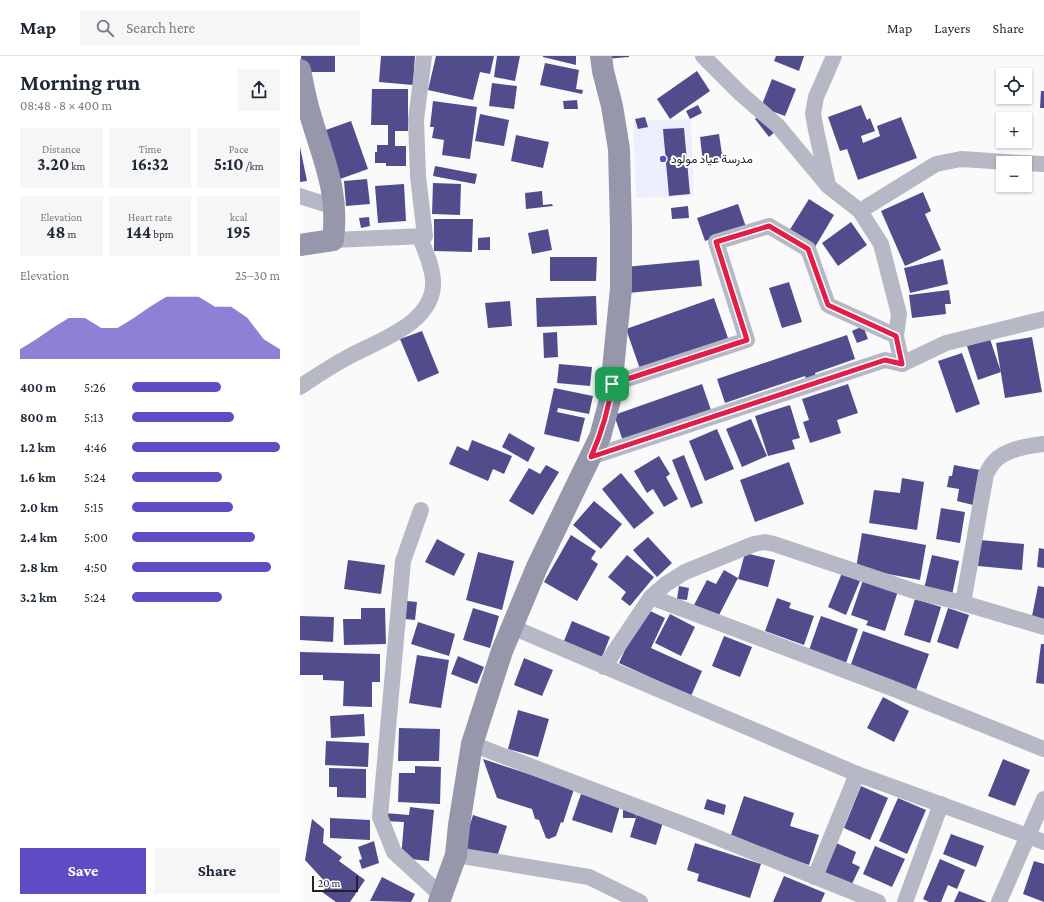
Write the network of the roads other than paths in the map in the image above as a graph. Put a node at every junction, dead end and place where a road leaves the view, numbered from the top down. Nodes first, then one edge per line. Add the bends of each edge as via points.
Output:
1 (424, 56) edge
2 (601, 56) edge
3 (703, 56) edge
4 (834, 56) edge
5 (300, 70) edge
6 (996, 161) edge
7 (1032, 163) edge
8 (1044, 164) edge
9 (828, 186) junction
10 (300, 196) edge
11 (334, 207) junction
12 (860, 211) junction
13 (419, 236) junction
14 (333, 240) junction
15 (300, 245) edge
16 (1044, 320) edge
17 (896, 336) junction
18 (902, 364) junction
19 (612, 384) junction
20 (300, 387) edge
21 (1044, 444) edge
22 (591, 457) junction
23 (421, 510) dead end
24 (651, 597) junction
25 (964, 602) junction
26 (1044, 627) edge
27 (512, 628) junction
28 (604, 667) junction
29 (472, 744) junction
30 (1044, 749) edge
31 (857, 774) junction
32 (1044, 799) edge
33 (941, 804) junction
34 (1028, 835) junction
35 (1044, 842) edge
36 (456, 855) junction
37 (816, 877) junction
38 (440, 899) edge
39 (640, 902) edge
40 (878, 902) edge
41 (905, 902) edge
42 (999, 902) edge

1 - 13 street via 416,120 418,176 425,236
2 - 19 main road via 619,149 620,288
3 - 9 street via 778,126
4 - 9 street via 816,97 814,114
5 - 11 main road via 331,180
6 - 12 street via 961,159 936,164
7 - 8 street
9 - 12 street
10 - 11 street
11 - 14 main road
12 - 17 street via 881,244 899,314
13 - 14 street
13 - 20 street via 433,281 426,308 406,326
14 - 15 main road
16 - 18 street via 946,343
17 - 18 street
17 - 19 street via 828,305 808,249 769,226 716,242 747,340
18 - 22 street via 885,360
19 - 22 main road via 600,437
21 - 25 street via 1021,447 1006,454 994,462 986,474
22 - 27 main road via 537,567
23 - 38 street via 402,561 380,817 394,852
24 - 25 street via 685,572 765,542 917,592
24 - 28 street
24 - 30 street
25 - 26 street
27 - 28 street
27 - 29 main road
28 - 31 street
29 - 36 main road
29 - 37 street
31 - 33 street
31 - 37 street
32 - 34 street
33 - 34 street
33 - 41 street
34 - 35 street
34 - 42 street
36 - 38 main road
36 - 39 street via 589,877
37 - 40 street

